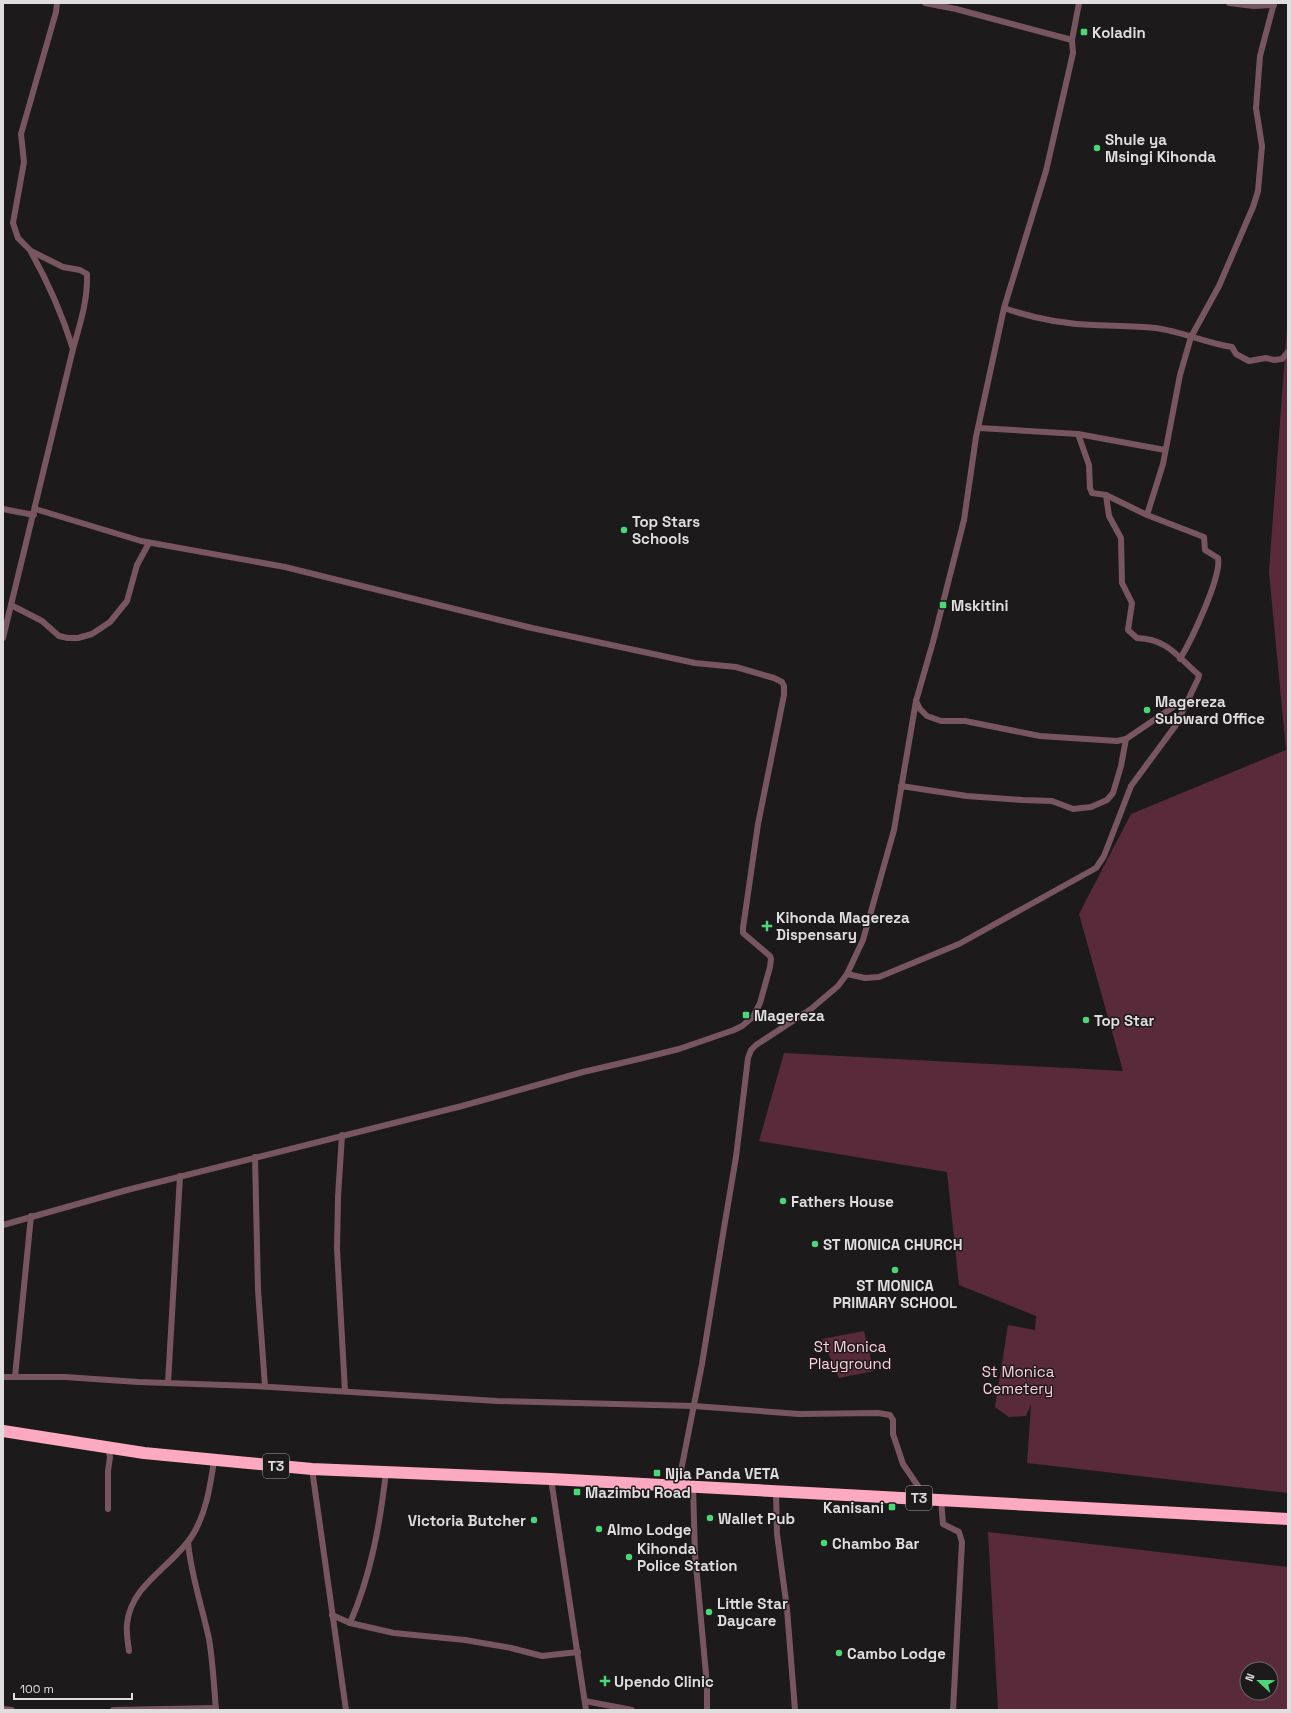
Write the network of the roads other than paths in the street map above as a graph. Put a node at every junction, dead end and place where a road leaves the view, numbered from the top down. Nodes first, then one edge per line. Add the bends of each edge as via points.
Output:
1 (57, 3) edge
2 (926, 3) edge
3 (1079, 3) edge
4 (1229, 3) edge
5 (1274, 4) edge
6 (1072, 40) junction
7 (31, 251) junction
8 (1004, 308) junction
9 (1191, 338) junction
10 (74, 349) junction
11 (1288, 352) edge
12 (978, 428) junction
13 (1078, 434) junction
14 (1166, 450) junction
15 (1106, 495) junction
16 (3, 509) edge
17 (34, 512) junction
18 (1147, 515) junction
19 (149, 543) junction
20 (11, 605) junction
21 (3, 638) edge
22 (1180, 659) junction
23 (916, 701) junction
24 (1186, 701) junction
25 (1126, 739) junction
26 (901, 786) junction
27 (847, 974) junction
28 (342, 1135) junction
29 (255, 1157) junction
30 (180, 1176) junction
31 (31, 1216) junction
32 (3, 1225) edge
33 (3, 1377) edge
34 (15, 1377) junction
35 (168, 1383) junction
36 (265, 1386) junction
37 (346, 1391) junction
38 (694, 1406) junction
39 (3, 1431) edge
40 (108, 1448) junction
41 (214, 1461) junction
42 (312, 1469) junction
43 (386, 1472) junction
44 (551, 1479) junction
45 (678, 1486) junction
46 (693, 1486) junction
47 (776, 1490) junction
48 (926, 1498) junction
49 (941, 1499) junction
50 (108, 1509) dead end
51 (1288, 1519) edge
52 (188, 1542) junction
53 (332, 1615) junction
54 (350, 1623) junction
55 (129, 1651) dead end
56 (578, 1652) junction
57 (585, 1701) junction
58 (3, 1709) edge
59 (216, 1709) edge
60 (12, 1710) edge
61 (113, 1710) edge
62 (346, 1710) edge
63 (586, 1710) edge
64 (632, 1710) edge
65 (707, 1710) edge
66 (795, 1710) edge
67 (953, 1710) edge

1 - 7 street via 21,134 24,162 13,223 18,238
2 - 6 street
3 - 6 street
4 - 5 street via 1254,6
5 - 9 street via 1260,56 1256,108 1262,146 1258,191 1219,286
6 - 8 street via 1073,53 1052,151
7 - 10 street via 49,283
7 - 10 street via 63,267 87,274 85,307
8 - 9 street via 1034,317 1085,325 1169,330
8 - 12 street
9 - 11 street via 1232,347 1236,354 1249,361 1282,359
9 - 14 street via 1180,375
10 - 17 street
12 - 13 street
12 - 23 street via 964,520
13 - 14 street
13 - 15 street via 1089,465 1090,490 1094,494
14 - 18 street
15 - 18 street
15 - 22 street via 1109,516 1121,538 1122,583 1132,603 1128,630 1137,638 1161,643
16 - 17 street
17 - 19 street
17 - 20 street
18 - 22 street via 1204,537 1205,550 1218,558 1218,571 1187,648
19 - 20 street via 137,565 127,601 110,622 92,634 78,638 59,636 42,621
19 - 28 street via 285,567 532,628 695,663 736,667 774,678 784,686 783,707 758,824 743,928 743,933 771,959 760,1003 753,1017 734,1030 679,1048
20 - 21 street
22 - 24 street via 1198,675
23 - 25 street via 927,716 941,721 965,721 1040,736 1117,741
23 - 26 street
24 - 25 street via 1179,703
24 - 27 street via 1176,725 1132,786 1104,856 1096,868 959,944 879,977 865,978
25 - 26 street via 1113,793 1107,800 1091,807 1073,809 1052,801 967,796
26 - 27 street via 894,830 879,885 858,952
27 - 38 street via 838,986 811,1009 756,1045 748,1058 736,1157
28 - 29 street
28 - 37 street via 337,1249
29 - 30 street
29 - 36 street via 258,1290
30 - 31 street
30 - 35 street
31 - 32 street
31 - 34 street
33 - 34 street
34 - 35 street
35 - 36 street
36 - 37 street
37 - 38 street via 497,1401
38 - 45 street
38 - 48 street via 799,1414 865,1412 890,1415 903,1464
39 - 40 highway, T3
40 - 41 highway, T3
40 - 50 street
41 - 42 highway, T3
41 - 52 street via 201,1519
42 - 43 highway, T3
42 - 53 street
43 - 44 highway, T3
43 - 54 street via 373,1553 360,1600
44 - 45 highway, T3
44 - 56 street
45 - 46 highway, T3
46 - 47 highway, T3
46 - 65 street via 695,1554
47 - 48 highway, T3
47 - 66 street via 777,1534 784,1574
48 - 49 highway, T3
49 - 51 highway, T3
49 - 67 street via 943,1524 959,1532 962,1542
52 - 55 street via 146,1584 131,1608 127,1624
52 - 59 street via 192,1576 209,1639
53 - 54 street
53 - 62 street
54 - 56 street via 394,1633 465,1640 542,1656
56 - 57 street
57 - 63 street
57 - 64 street
58 - 60 street
59 - 61 street

